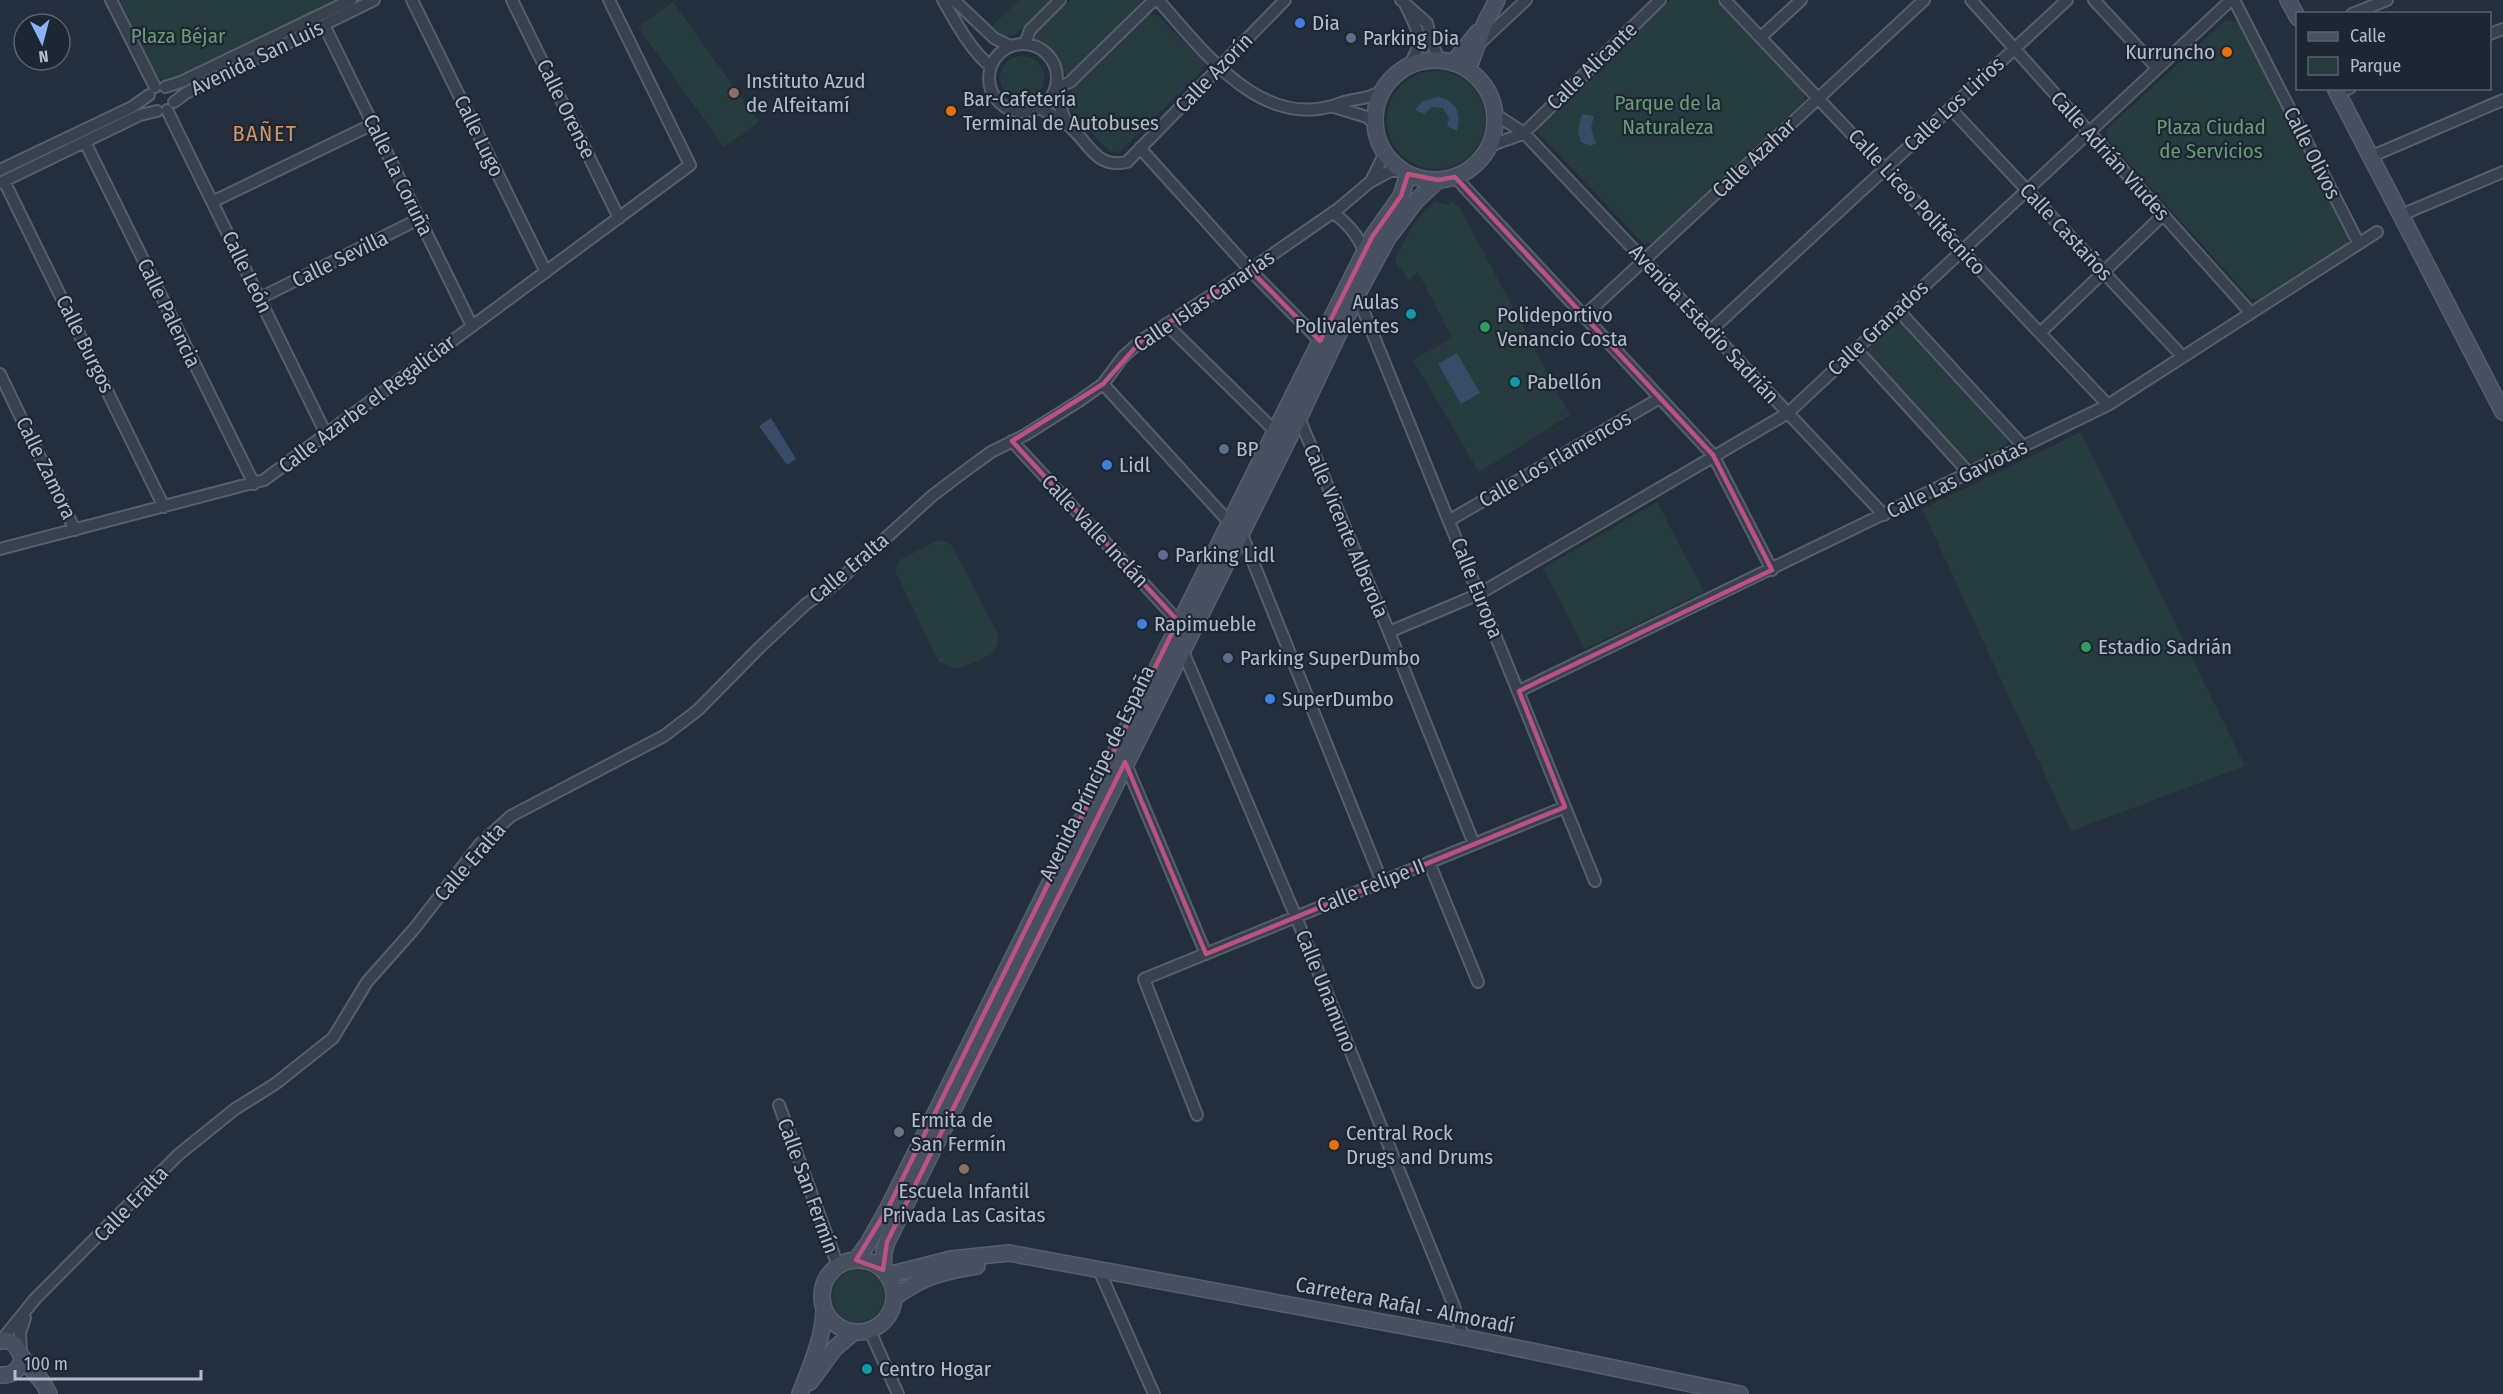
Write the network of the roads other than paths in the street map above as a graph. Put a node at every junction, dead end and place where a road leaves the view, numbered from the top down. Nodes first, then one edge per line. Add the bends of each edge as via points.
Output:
1 (111, 0) edge
2 (351, 0) edge
3 (374, 0) edge
4 (412, 0) edge
5 (512, 0) edge
6 (609, 0) edge
7 (943, 0) edge
8 (954, 0) edge
9 (1060, 0) edge
10 (1156, 0) edge
11 (1285, 0) edge
12 (1497, 0) edge
13 (1526, 0) edge
14 (1660, 0) edge
15 (1725, 0) edge
16 (1801, 0) edge
17 (1924, 0) edge
18 (1971, 0) edge
19 (2067, 0) edge
20 (2094, 0) edge
21 (2288, 0) edge
22 (2387, 0) edge
23 (1403, 2) edge
24 (2226, 2) edge
25 (2357, 12) edge
26 (2296, 14) edge
27 (952, 16) junction
28 (1485, 23) junction
29 (324, 25) junction
30 (1761, 37) junction
31 (1025, 44) junction
32 (1478, 45) junction
33 (1010, 46) junction
34 (2014, 48) junction
35 (1446, 62) junction
36 (991, 66) junction
37 (1409, 66) junction
38 (1219, 67) junction
39 (2157, 68) junction
40 (1468, 70) junction
41 (1384, 89) junction
42 (156, 90) junction
43 (2341, 90) edge
44 (1055, 91) junction
45 (1818, 98) junction
46 (2503, 100) edge
47 (1334, 107) junction
48 (166, 108) junction
49 (1039, 108) junction
50 (1950, 108) junction
51 (1495, 114) junction
52 (373, 124) junction
53 (1067, 124) junction
54 (1375, 125) junction
55 (2088, 132) junction
56 (1524, 133) junction
57 (85, 142) junction
58 (1490, 147) junction
59 (1140, 148) junction
60 (1385, 153) junction
61 (2370, 157) junction
62 (1885, 168) junction
63 (0, 170) edge
64 (1405, 172) junction
65 (2503, 172) edge
66 (1455, 177) junction
67 (1438, 180) junction
68 (2, 182) edge
69 (1370, 182) junction
70 (2026, 189) junction
71 (212, 202) junction
72 (1333, 212) junction
73 (2163, 215) junction
74 (2401, 215) junction
75 (619, 218) junction
76 (419, 219) junction
77 (2377, 232) dead end
78 (2358, 242) junction
79 (1961, 250) junction
80 (1364, 252) junction
81 (1644, 260) junction
82 (1250, 270) junction
83 (546, 272) junction
84 (2104, 272) junction
85 (1357, 295) junction
86 (260, 298) junction
87 (1898, 310) junction
88 (2250, 312) junction
89 (1584, 316) junction
90 (1166, 324) junction
91 (472, 326) junction
92 (1710, 331) junction
93 (2040, 333) junction
94 (1320, 340) junction
95 (1856, 349) junction
96 (2182, 356) junction
97 (0, 374) edge
98 (1103, 384) junction
99 (1660, 398) junction
100 (2108, 405) junction
101 (2503, 412) edge
102 (1788, 413) junction
103 (1299, 418) junction
104 (1275, 431) junction
105 (326, 434) junction
106 (1012, 441) junction
107 (2023, 446) junction
108 (1713, 455) junction
109 (1969, 473) junction
110 (254, 484) junction
111 (164, 507) junction
112 (1884, 515) junction
113 (1450, 520) junction
114 (1235, 527) junction
115 (75, 530) junction
116 (0, 549) edge
117 (1772, 570) junction
118 (1479, 594) junction
119 (1178, 621) junction
120 (1389, 632) junction
121 (1182, 649) junction
122 (1519, 691) junction
123 (1125, 762) junction
124 (1565, 807) junction
125 (1474, 844) junction
126 (1430, 862) junction
127 (1595, 881) dead end
128 (1382, 882) junction
129 (1296, 917) junction
130 (1206, 954) junction
131 (1478, 982) dead end
132 (779, 1106) dead end
133 (1197, 1115) dead end
134 (856, 1260) junction
135 (1061, 1263) junction
136 (838, 1266) junction
137 (1099, 1270) junction
138 (884, 1271) junction
139 (894, 1298) junction
140 (35, 1299) junction
141 (824, 1311) junction
142 (870, 1330) junction
143 (853, 1333) junction
144 (1463, 1337) junction
145 (1, 1341) edge
146 (22, 1355) junction
147 (6, 1376) edge
148 (46, 1389) edge
149 (801, 1394) edge
150 (897, 1394) edge
151 (1154, 1394) edge
152 (1740, 1394) edge

1 - 42 street
2 - 42 street, Avenida San Luis via 181,82
3 - 29 street, Avenida San Luis
4 - 83 street, Calle Lugo
5 - 75 street, Calle Orense
6 - 75 street, Calle Azarbe el Regaliciar via 690,165
7 - 27 street
8 - 27 street
8 - 33 street via 994,38
9 - 31 street via 1030,30
10 - 38 street
10 - 44 street via 1070,82
11 - 38 street, Calle Azorín
12 - 28 main road
13 - 32 street
14 - 56 street, Calle Alicante
15 - 30 street, Calle Liceo Politécnico
16 - 30 street
17 - 45 street, Calle Azahar
18 - 34 street, Calle Adrián Viudes
19 - 34 street, Calle Los Lirios
20 - 39 street
21 - 26 main road
22 - 25 street
23 - 35 street via 1427,23 1432,43
23 - 37 street via 1420,40
24 - 39 street, Calle Granados
24 - 78 street, Calle Olivos
27 - 36 street via 980,57
28 - 32 main road
28 - 35 main road
29 - 48 street, Avenida San Luis via 186,93
29 - 52 street, Calle La Coruña
30 - 45 street, Calle Liceo Politécnico
31 - 33 street
31 - 44 street via 1035,46 1052,59 1057,79
32 - 40 main road
33 - 36 street via 998,54
34 - 50 street, Calle Los Lirios
34 - 55 street, Calle Adrián Viudes
35 - 37 main road via 1424,61
35 - 40 main road
36 - 49 street via 989,78 996,100 1016,111
37 - 41 main road
38 - 47 street via 1253,95 1286,107
38 - 59 street, Calle Azorín
39 - 55 street, Calle Granados
40 - 51 main road via 1482,82
41 - 47 street via 1366,99
41 - 54 main road via 1378,100
42 - 48 street via 150,105
42 - 48 street via 173,93
42 - 63 street, Avenida San Luis via 132,107
43 - 61 main road
44 - 49 street
44 - 53 street
45 - 62 street, Calle Liceo Politécnico
45 - 81 street, Calle Azahar
46 - 61 street
47 - 54 street via 1367,117
48 - 57 street, Avenida San Luis via 140,115
48 - 71 street, Calle León
49 - 53 street
50 - 62 street, Calle Los Lirios
50 - 70 street, Calle Castaños
51 - 56 street, Avenida Estadio Sadrián
51 - 58 main road
52 - 71 street
52 - 76 street, Calle La Coruña
53 - 59 street, Calle Azorín via 1103,162 1127,162
54 - 60 main road
55 - 70 street, Calle Granados
55 - 73 street, Calle Adrián Viudes
56 - 58 street
56 - 81 street, Avenida Estadio Sadrián
57 - 68 street, Avenida San Luis
57 - 110 street, Calle Palencia
58 - 66 main road via 1475,165
59 - 82 street
60 - 64 main road
60 - 69 street, Calle Islas Canarias
61 - 74 main road
62 - 79 street, Calle Liceo Politécnico
62 - 92 street, Calle Los Lirios
64 - 67 main road
64 - 69 street, Calle Islas Canarias via 1390,171
64 - 80 main road, Avenida Príncipe de España via 1401,196
65 - 74 street
66 - 67 main road
66 - 89 street
67 - 85 main road, Avenida Príncipe de España via 1396,224
68 - 111 street, Calle Burgos
69 - 72 street, Calle Islas Canarias
70 - 79 street, Calle Granados
70 - 84 street, Calle Castaños
71 - 86 street, Calle León
72 - 80 street via 1355,233
72 - 82 street, Calle Islas Canarias
73 - 84 street
73 - 88 street, Calle Adrián Viudes
74 - 101 main road
75 - 83 street, Calle Azarbe el Regaliciar
76 - 86 street, Calle Sevilla
76 - 91 street, Calle La Coruña
77 - 78 street, Calle Las Gaviotas
78 - 88 street, Calle Las Gaviotas
79 - 87 street, Calle Granados
79 - 93 street, Calle Liceo Politécnico
80 - 94 main road, Avenida Príncipe de España
81 - 89 street, Calle Azahar
81 - 92 street, Avenida Estadio Sadrián
82 - 90 street, Calle Islas Canarias
82 - 94 street
83 - 91 street, Calle Azarbe el Regaliciar
84 - 93 street
84 - 96 street, Calle Castaños
85 - 103 main road, Avenida Príncipe de España
85 - 113 street, Calle Europa
86 - 105 street, Calle León
87 - 95 street, Calle Granados
87 - 107 street
88 - 96 street, Calle Las Gaviotas
89 - 99 street
90 - 98 street, Calle Islas Canarias via 1123,357
90 - 104 street
91 - 105 street, Calle Azarbe el Regaliciar
92 - 102 street, Avenida Estadio Sadrián
93 - 100 street, Calle Liceo Politécnico
94 - 104 main road, Avenida Príncipe de España
95 - 102 street, Calle Granados
95 - 109 street
96 - 100 street, Calle Las Gaviotas
97 - 115 street, Calle Zamora
98 - 106 street, Calle Islas Canarias
98 - 114 street
99 - 108 street
99 - 113 street, Calle Los Flamencos
100 - 107 street, Calle Las Gaviotas
102 - 108 street, Calle Granados
102 - 112 street, Avenida Estadio Sadrián
103 - 114 main road, Avenida Príncipe de España
103 - 120 street, Calle Vicente Alberola
104 - 114 main road, Avenida Príncipe de España
105 - 110 street, Calle Azarbe el Regaliciar
106 - 119 street, Calle Valle Inclán
106 - 140 street, Calle Eralta via 932,496 847,574 806,604 682,724 512,816 493,831 367,982 333,1038 275,1084 235,1108 178,1155
107 - 109 street, Calle Las Gaviotas
108 - 117 street
108 - 118 street, Calle Granados
109 - 112 street, Calle Las Gaviotas
110 - 111 street, Calle Azarbe el Regaliciar
111 - 115 street, Calle Azarbe el Regaliciar
112 - 117 street, Calle Las Gaviotas
113 - 118 street, Calle Europa
114 - 119 main road, Avenida Príncipe de España
114 - 121 main road, Avenida Príncipe de España
114 - 128 street
115 - 116 street, Calle Azarbe el Regaliciar
117 - 122 street, Calle Las Gaviotas
118 - 120 street, Calle Granados
118 - 122 street, Calle Europa
119 - 134 main road, Avenida Príncipe de España via 888,1208
120 - 125 street, Calle Vicente Alberola
121 - 123 main road, Avenida Príncipe de España
121 - 129 street, Calle Unamuno
122 - 124 street, Calle Europa
123 - 130 street
123 - 138 main road, Avenida Príncipe de España via 887,1242
124 - 125 street, Calle Felipe II
124 - 127 street, Calle Europa
125 - 126 street, Calle Felipe II
126 - 128 street, Calle Felipe II
126 - 131 street
128 - 129 street, Calle Felipe II
129 - 130 street, Calle Felipe II
129 - 144 street, Calle Unamuno via 1454,1306
130 - 133 street, Calle Felipe II via 1144,979
132 - 136 street, Calle San Fermín
134 - 136 main road
134 - 138 main road via 865,1260
135 - 137 main road, Carretera Rafal - Almoradí
135 - 138 main road, Carretera Rafal - Almoradí via 1009,1253 951,1259 896,1273
135 - 139 main road, Carretera Rafal - Almoradí via 1024,1261 942,1272 909,1286
136 - 141 main road via 821,1291
137 - 144 main road, Carretera Rafal - Almoradí
137 - 151 street
138 - 139 main road
139 - 142 main road via 890,1313
140 - 145 street, Calle Eralta
140 - 146 street via 20,1333
141 - 143 main road via 836,1326
141 - 149 main road via 824,1326
142 - 143 main road
142 - 150 street
143 - 149 main road via 835,1348
144 - 152 main road, Carretera Rafal - Almoradí
145 - 146 main road via 15,1344
146 - 147 main road via 20,1366
146 - 148 main road
147 - 148 main road via 25,1375

